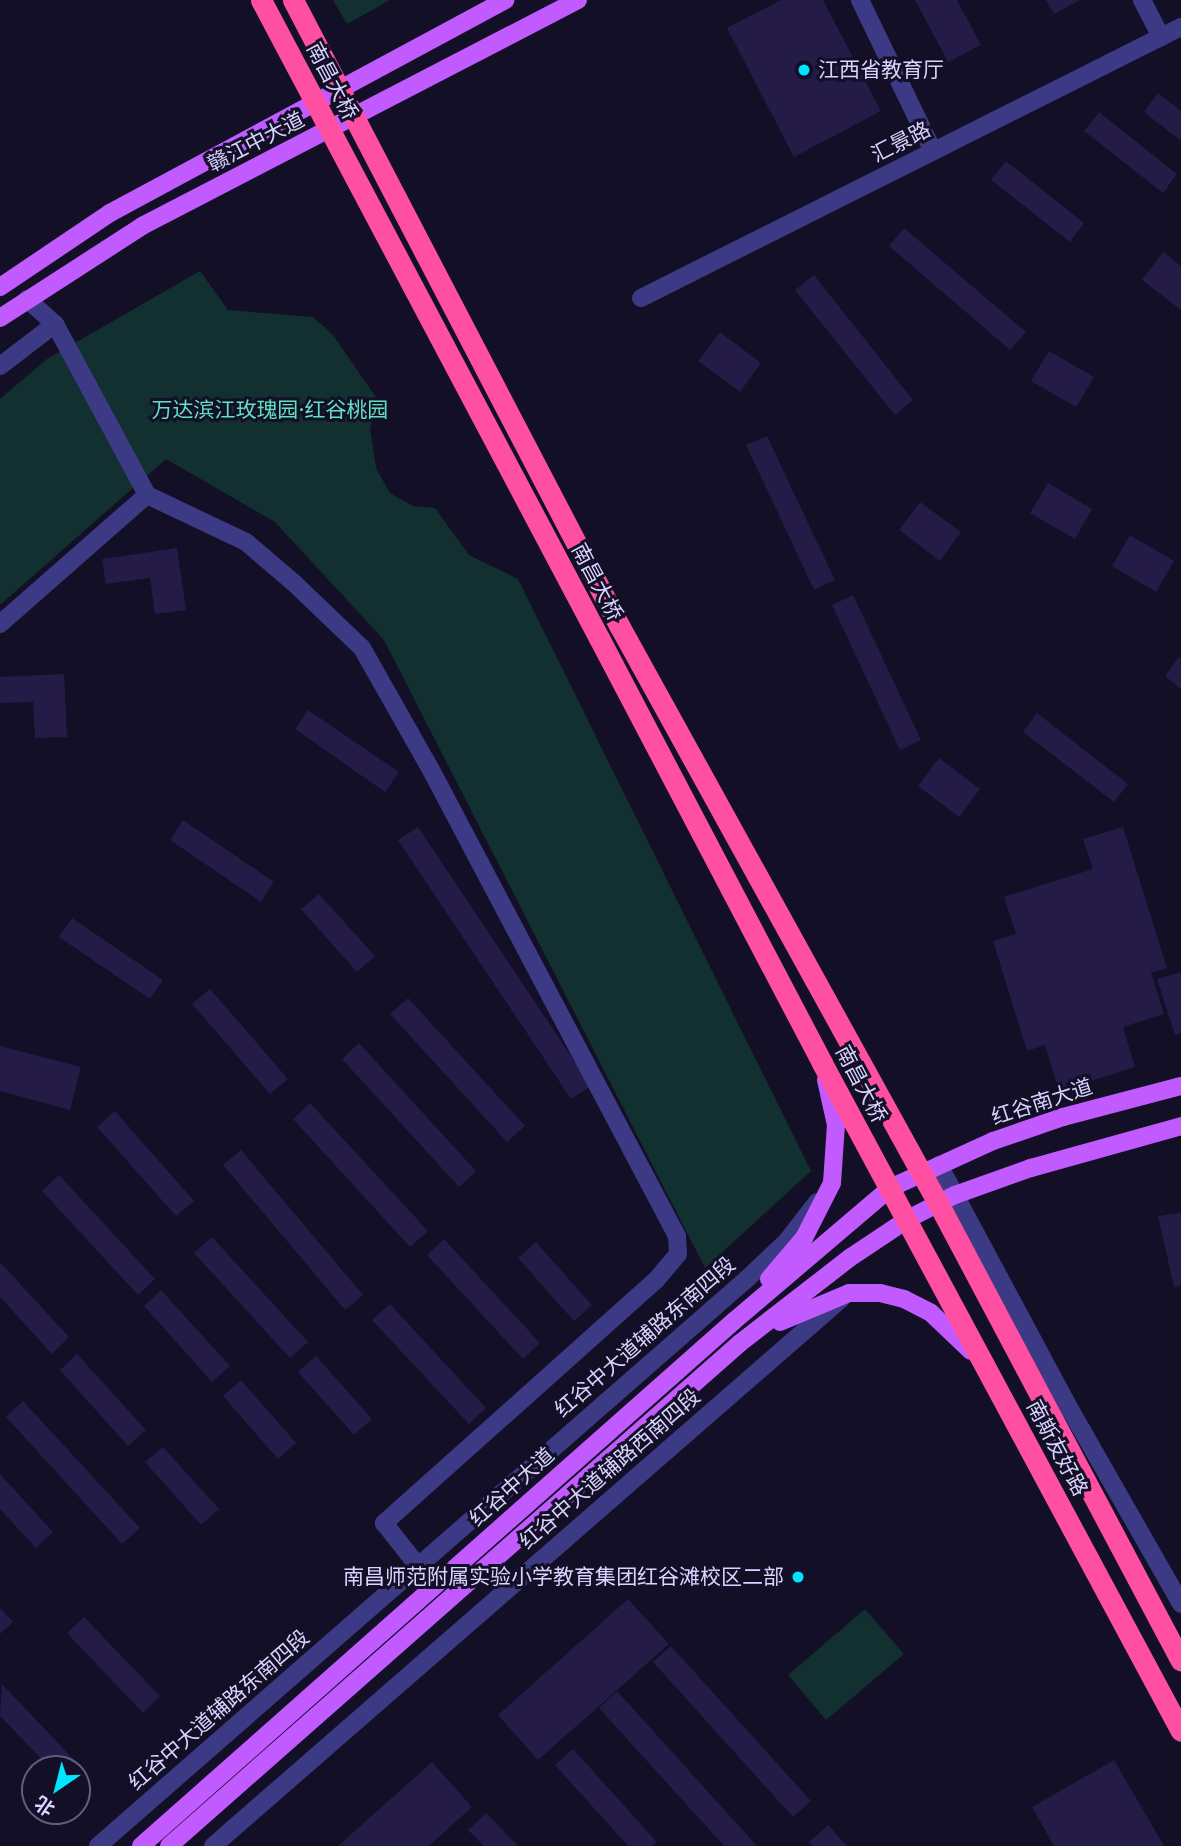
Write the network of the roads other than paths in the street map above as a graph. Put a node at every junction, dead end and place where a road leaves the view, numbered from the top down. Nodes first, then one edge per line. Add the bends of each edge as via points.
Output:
1 (261, 0) edge
2 (293, 0) edge
3 (505, 0) edge
4 (578, 0) edge
5 (859, 0) edge
6 (1142, 0) edge
7 (1181, 27) edge
8 (1161, 37) junction
9 (933, 151) junction
10 (0, 288) edge
11 (641, 298) dead end
12 (27, 299) junction
13 (0, 318) edge
14 (55, 324) junction
15 (0, 366) edge
16 (147, 495) junction
17 (0, 624) edge
18 (822, 1063) junction
19 (1181, 1086) edge
20 (1181, 1126) edge
21 (930, 1169) junction
22 (832, 1183) junction
23 (890, 1188) junction
24 (947, 1199) junction
25 (908, 1219) junction
26 (849, 1293) junction
27 (734, 1321) junction
28 (740, 1343) junction
29 (993, 1378) junction
30 (418, 1566) junction
31 (1181, 1604) edge
32 (1181, 1661) edge
33 (338, 1672) junction
34 (350, 1687) junction
35 (1181, 1731) edge
36 (98, 1846) edge
37 (141, 1846) edge
38 (169, 1846) edge
39 (213, 1846) edge

1 - 18 highway, 南昌大桥, bridge
2 - 21 highway, 南昌大桥, bridge via 620,627
3 - 10 main road, 赣江中大道 via 110,213
4 - 12 main road, 赣江中大道 via 142,226
5 - 9 street
6 - 8 street
7 - 8 street, 汇景路
8 - 9 street, 汇景路
9 - 11 street, 汇景路
12 - 13 main road, 赣江中大道
12 - 14 street
14 - 15 street
14 - 16 street
16 - 17 street
16 - 30 street via 246,542 362,648 677,1236 678,1254 656,1280 384,1522
18 - 22 main road via 836,1125
18 - 23 highway, 南昌大桥
19 - 21 main road, 红谷南大道 via 1063,1117
20 - 24 main road via 1031,1168
21 - 23 main road, 红谷中大道
21 - 24 highway, 南斯友好路
22 - 27 main road via 804,1238
22 - 30 street, 红谷中大道辅路东南四段 via 787,1241 749,1277
23 - 25 highway, 南斯友好路
23 - 27 main road, 红谷中大道
24 - 25 main road, 红谷中大道
24 - 31 street
24 - 32 highway, 南斯友好路
25 - 28 main road, 红谷中大道
25 - 29 highway, 南斯友好路
26 - 28 main road via 805,1309
26 - 29 main road via 880,1293 931,1313 960,1337
26 - 39 street, 红谷中大道辅路西南四段
27 - 33 main road, 红谷中大道
28 - 34 main road, 红谷中大道
29 - 35 highway, 南斯友好路
30 - 36 street, 红谷中大道辅路东南四段
33 - 34 street
33 - 37 main road, 红谷中大道
34 - 38 main road, 红谷中大道

